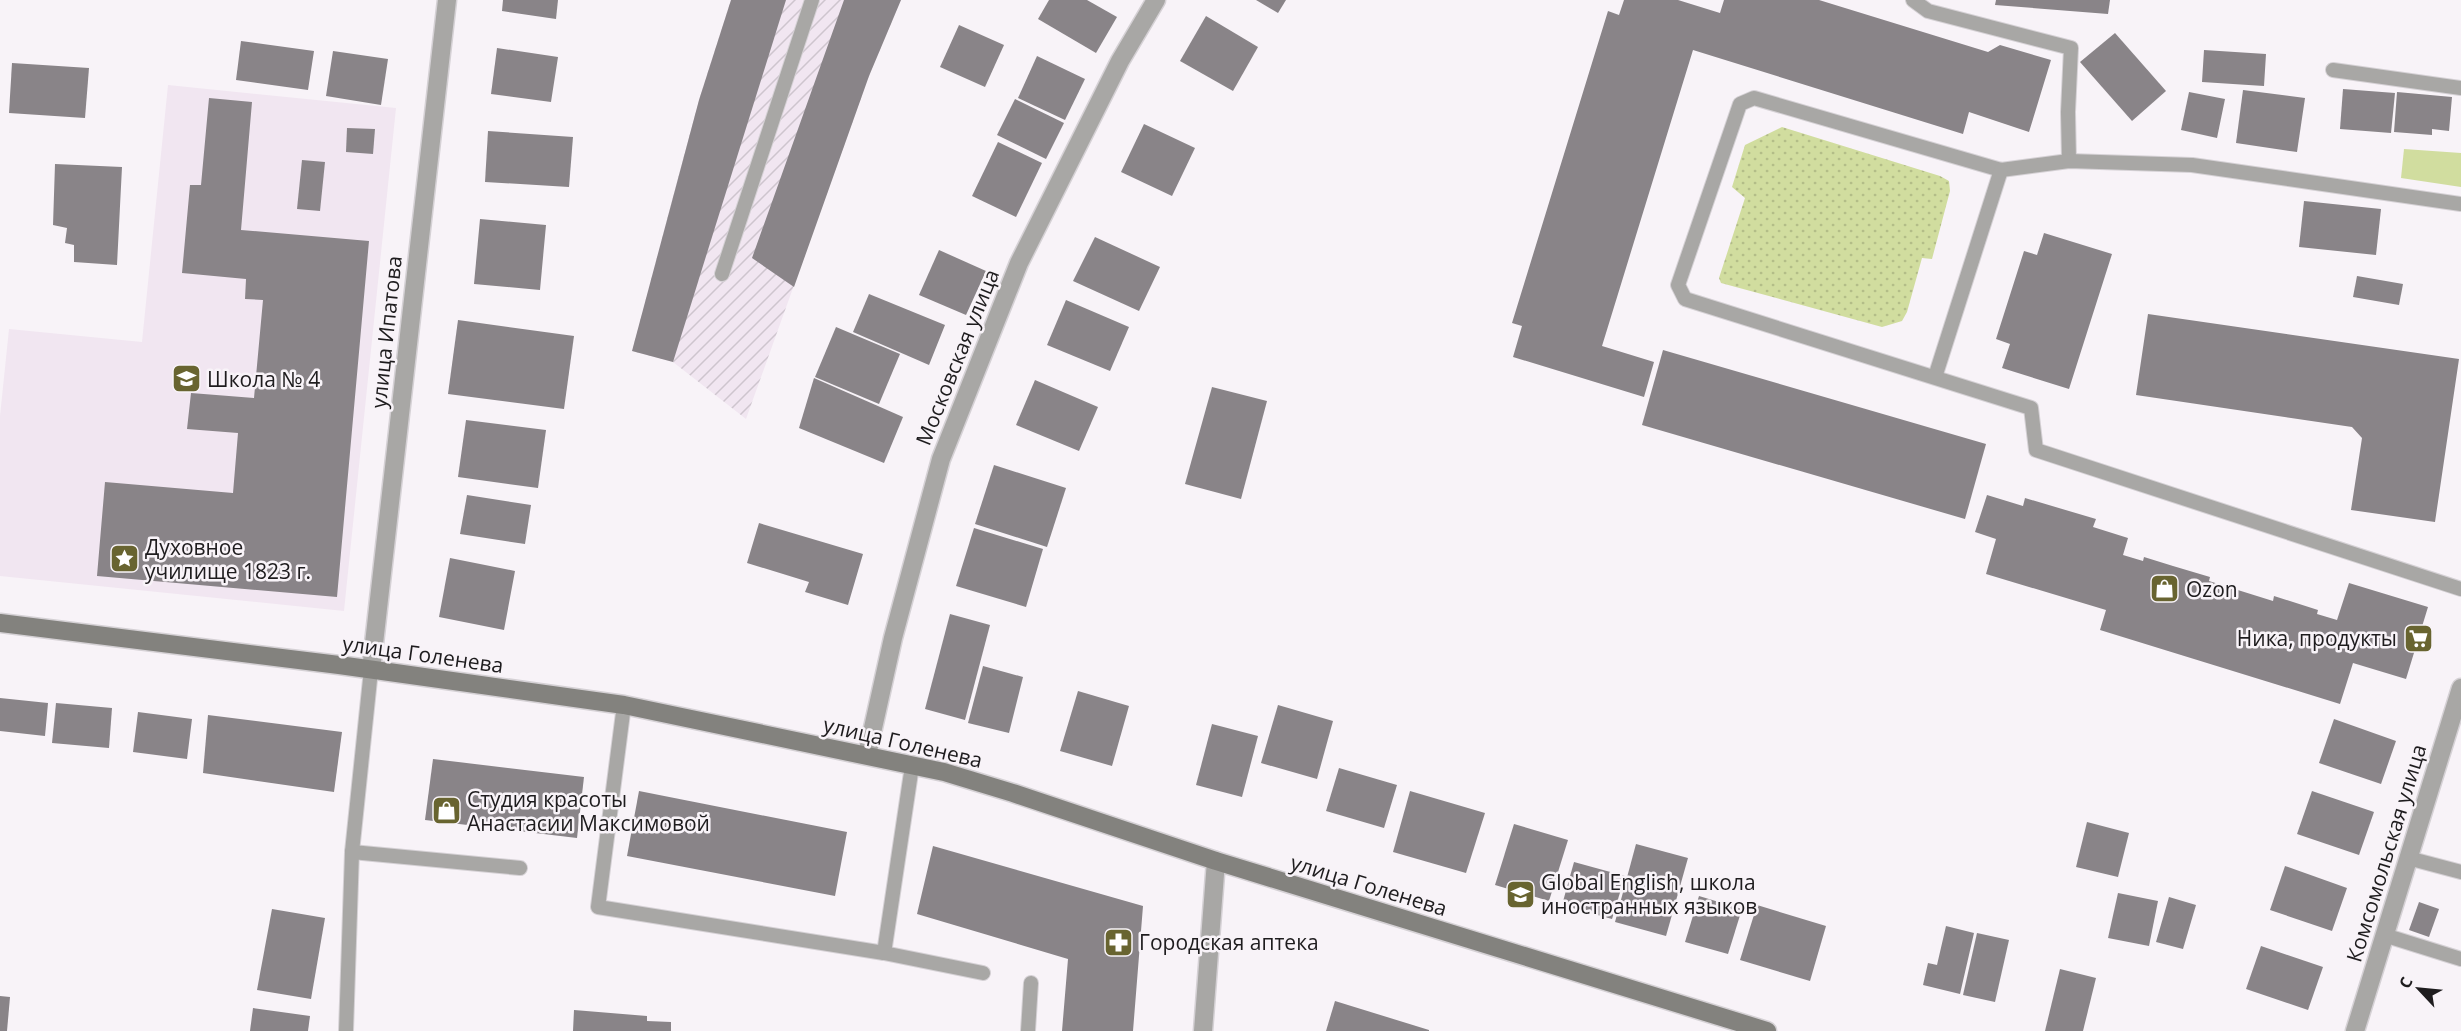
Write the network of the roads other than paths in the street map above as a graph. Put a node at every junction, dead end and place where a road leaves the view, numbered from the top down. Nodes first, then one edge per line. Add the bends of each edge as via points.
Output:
1 (447, 0) edge
2 (812, 0) edge
3 (1156, 0) edge
4 (1913, 0) edge
5 (2333, 70) dead end
6 (2461, 88) edge
7 (2069, 161) junction
8 (2001, 170) junction
9 (2461, 204) edge
10 (722, 274) dead end
11 (1935, 377) junction
12 (2461, 589) edge
13 (0, 623) edge
14 (371, 670) junction
15 (2461, 688) edge
16 (624, 705) junction
17 (2457, 717) edge
18 (867, 755) junction
19 (912, 766) junction
20 (352, 852) junction
21 (2408, 858) junction
22 (1216, 861) junction
23 (520, 868) dead end
24 (2461, 872) edge
25 (2384, 935) junction
26 (884, 953) junction
27 (2461, 958) edge
28 (983, 973) dead end
29 (1031, 983) dead end
30 (346, 1031) edge
31 (1028, 1031) edge
32 (1203, 1031) edge
33 (1767, 1031) edge
34 (2355, 1031) edge

1 - 14 street, улица Ипатова
2 - 10 lane
3 - 18 street, Московская улица via 1120,61 1019,263 940,459
4 - 7 lane via 1928,11 2071,48
5 - 6 lane
7 - 8 lane
7 - 9 lane via 2192,165
8 - 11 lane
8 - 11 lane via 1754,98 1740,104 1678,285 1685,299
11 - 12 lane via 2031,408 2036,450
13 - 14 main road, улица Голенева
14 - 16 main road, улица Голенева
14 - 20 lane
15 - 17 street, Комсомольская улица
16 - 18 main road, улица Голенева
16 - 26 lane via 598,907
17 - 21 street, Комсомольская улица
18 - 19 main road, улица Голенева
19 - 22 main road, улица Голенева via 1013,793
19 - 26 lane
20 - 23 lane
20 - 30 lane
21 - 24 lane
21 - 25 street, Комсомольская улица
22 - 32 street
22 - 33 main road, улица Голенева
25 - 27 lane
25 - 34 street, Комсомольская улица
26 - 28 lane
29 - 31 lane

